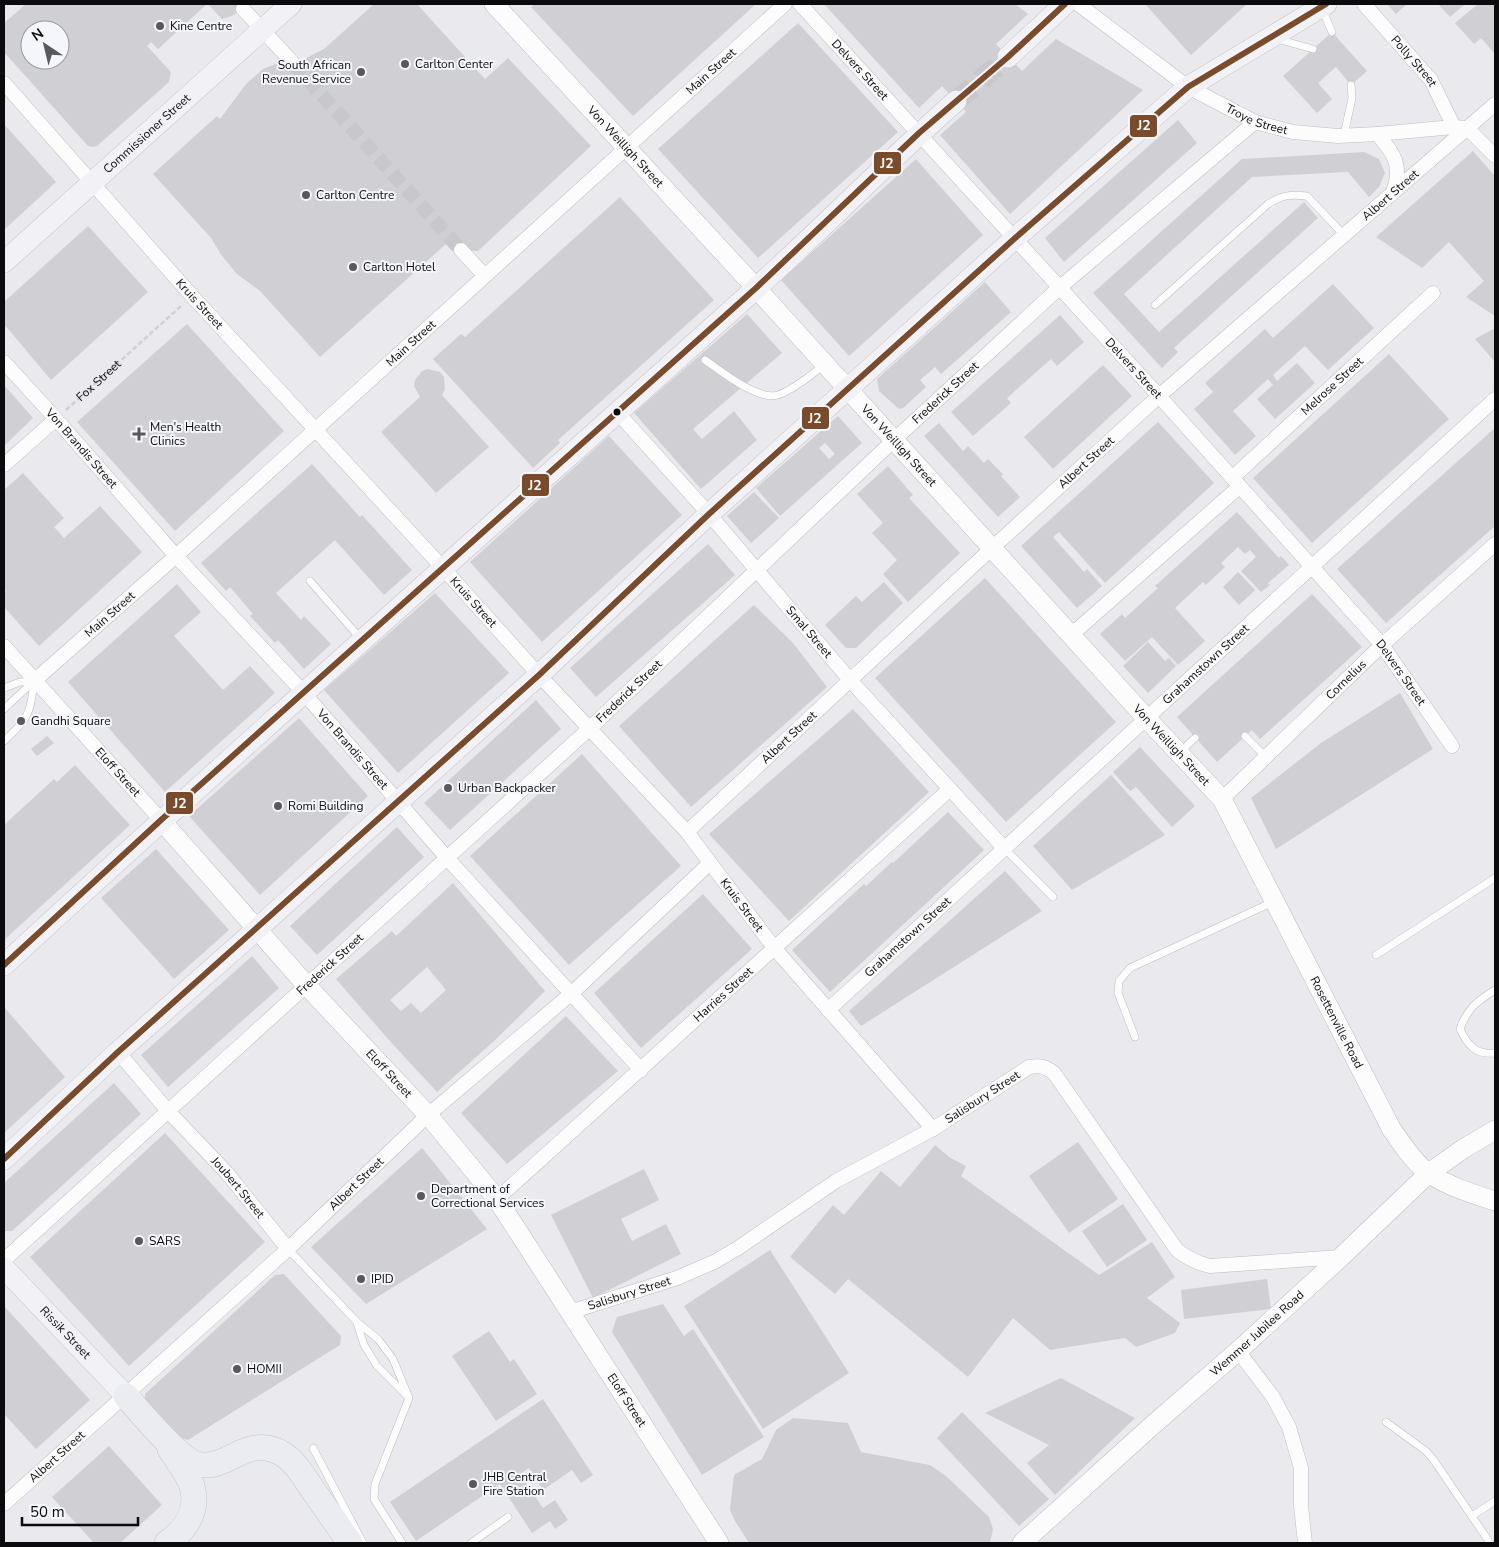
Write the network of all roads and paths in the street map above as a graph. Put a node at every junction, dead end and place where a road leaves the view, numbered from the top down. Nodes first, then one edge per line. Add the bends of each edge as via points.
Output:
1 (291, 4) edge
2 (785, 4) edge
3 (800, 4) edge
4 (1065, 4) edge
5 (1078, 4) edge
6 (1364, 4) edge
7 (1323, 5) edge
8 (501, 6) edge
9 (243, 9) dead end
10 (262, 30) junction
11 (1332, 32) dead end
12 (1270, 37) junction
13 (1313, 49) dead end
14 (1008, 57) tunnel mouth
15 (294, 64) tunnel mouth
16 (4, 83) edge
17 (1351, 85) dead end
18 (1188, 87) junction
19 (956, 101) tunnel mouth
20 (1495, 104) edge
21 (1255, 122) junction
22 (1460, 128) junction
23 (919, 134) junction
24 (1377, 134) junction
25 (1344, 135) junction
26 (628, 148) junction
27 (1495, 156) edge
28 (91, 183) junction
29 (1393, 192) junction
30 (1344, 235) junction
31 (1014, 239) junction
32 (461, 250) tunnel mouth
33 (4, 262) edge
34 (484, 275) junction
35 (756, 288) junction
36 (1059, 288) junction
37 (1433, 293) dead end
38 (192, 296) junction
39 (1155, 305) dead end
40 (705, 360) dead end
41 (4, 362) edge
42 (825, 365) junction
43 (847, 390) junction
44 (1159, 396) junction
45 (1495, 399) edge
46 (617, 412) junction
47 (56, 419) junction
48 (315, 430) junction
49 (894, 440) junction
50 (4, 465) edge
51 (1236, 483) junction
52 (708, 514) junction
53 (1495, 544) edge
54 (991, 549) junction
55 (176, 556) junction
56 (443, 568) junction
57 (1312, 568) junction
58 (755, 570) junction
59 (310, 580) dead end
60 (1070, 636) junction
61 (362, 640) junction
62 (1382, 645) junction
63 (4, 646) edge
64 (539, 675) junction
65 (850, 680) junction
66 (34, 681) junction
67 (4, 688) edge
68 (303, 692) junction
69 (4, 709) edge
70 (1146, 719) junction
71 (589, 729) junction
72 (1245, 736) dead end
73 (1195, 738) dead end
74 (4, 741) edge
75 (1452, 746) dead end
76 (1179, 753) junction
77 (1266, 757) junction
78 (950, 789) junction
79 (1222, 799) junction
80 (396, 802) junction
81 (161, 820) junction
82 (687, 832) junction
83 (1005, 849) junction
84 (447, 858) junction
85 (710, 864) junction
86 (1495, 878) edge
87 (1053, 897) dead end
88 (1274, 901) junction
89 (257, 929) junction
90 (775, 949) junction
91 (1376, 955) dead end
92 (4, 965) edge
93 (307, 986) junction
94 (1495, 990) edge
95 (572, 993) junction
96 (828, 1010) junction
97 (1135, 1037) dead end
98 (118, 1052) junction
99 (1495, 1053) edge
100 (641, 1070) junction
101 (168, 1111) junction
102 (428, 1114) junction
103 (933, 1129) junction
104 (1495, 1130) edge
105 (4, 1158) edge
106 (1429, 1173) junction
107 (497, 1199) junction
108 (1495, 1202) edge
109 (288, 1249) junction
110 (1341, 1257) junction
111 (4, 1260) edge
112 (4, 1268) edge
113 (570, 1312) junction
114 (357, 1322) junction
115 (1238, 1351) junction
116 (126, 1396) junction
117 (409, 1398) junction
118 (1386, 1422) dead end
119 (164, 1438) junction
120 (313, 1448) dead end
121 (1495, 1501) edge
122 (4, 1504) edge
123 (1472, 1516) junction
124 (508, 1517) dead end
125 (167, 1543) edge
126 (350, 1543) edge
127 (363, 1543) edge
128 (402, 1543) edge
129 (471, 1543) edge
130 (720, 1543) edge
131 (1022, 1543) edge
132 (1305, 1543) edge
133 (1490, 1543) edge

1 - 10 main road, Commissioner Street
2 - 26 street, Main Street
3 - 23 street, Delvers Street
4 - 14 main road
5 - 18 street, Troye Street
6 - 22 street, Polly Street via 1431,80
7 - 11 lane
7 - 12 main road
8 - 26 main road, Von Weilligh Street
9 - 10 street
10 - 15 street
10 - 28 main road, Commissioner Street
12 - 13 lane
12 - 18 main road
16 - 28 street, Kruis Street
17 - 25 lane via 1352,98
18 - 21 street, Troye Street
18 - 31 main road
19 - 23 main road
20 - 22 street, Albert Street
21 - 25 street, Troye Street via 1294,132
21 - 36 street, Frederick Street
22 - 24 street, Troye Street
22 - 27 street, Polly Street
22 - 29 street, Albert Street
23 - 31 street, Delvers Street
23 - 35 main road
24 - 25 street, Troye Street
24 - 29 street via 1392,153 1396,164 1398,180
26 - 34 street, Main Street
26 - 35 main road, Von Weilligh Street
28 - 33 main road, Commissioner Street
28 - 38 street, Kruis Street
29 - 30 street, Albert Street
30 - 39 lane via 1307,196 1279,197
30 - 44 street, Albert Street
31 - 36 street, Delvers Street
31 - 43 main road
32 - 34 street
34 - 48 street, Main Street
35 - 42 main road, Von Weilligh Street
35 - 46 main road
36 - 44 street, Delvers Street
36 - 49 street, Frederick Street
37 - 51 street, Melrose Street
38 - 47 path, Fox Street
38 - 48 street, Kruis Street
40 - 42 lane via 750,389 768,396 778,395
41 - 47 street, Von Brandis Street
42 - 43 main road, Von Weilligh Street
43 - 49 main road, Von Weilligh Street
43 - 52 main road
44 - 51 street, Delvers Street
44 - 54 street, Albert Street
45 - 57 street, Grahamstown Street
46 - 52 street, Smal Street
46 - 56 main road
47 - 50 street
47 - 55 street, Von Brandis Street
48 - 55 street, Main Street
48 - 56 street, Kruis Street
49 - 54 main road, Von Weilligh Street
49 - 58 street, Frederick Street
51 - 57 street, Delvers Street
51 - 60 street, Melrose Street
52 - 58 street, Smal Street
52 - 64 main road
53 - 62 street, Cornelius
54 - 60 main road, Von Weilligh Street
54 - 65 street, Albert Street
55 - 66 street, Main Street
55 - 68 street, Von Brandis Street
56 - 61 main road
56 - 64 street, Kruis Street
57 - 62 street, Delvers Street
57 - 70 street, Grahamstown Street
58 - 65 street, Smal Street
58 - 71 street, Frederick Street
59 - 61 lane
60 - 70 main road, Von Weilligh Street
61 - 68 main road
62 - 75 street, Delvers Street
62 - 77 street, Cornelius
63 - 66 street, Eloff Street
64 - 71 street, Kruis Street
64 - 80 main road
65 - 78 street, Smal Street
65 - 82 street, Albert Street
66 - 67 lane
66 - 69 lane
66 - 74 lane via 29,713
66 - 81 street, Eloff Street
68 - 80 street, Von Brandis Street
68 - 81 main road
70 - 76 main road, Von Weilligh Street
70 - 83 street, Grahamstown Street
71 - 82 street, Kruis Street
71 - 84 street, Frederick Street
72 - 77 lane
73 - 76 lane
76 - 79 main road, Von Weilligh Street
77 - 79 street, Cornelius
78 - 83 street, Smal Street
78 - 90 street, Harries Street
79 - 88 main road, Rosettenville Road
80 - 84 street, Von Brandis Street
80 - 89 main road
81 - 89 main road, Eloff Street
81 - 92 main road
82 - 85 street, Kruis Street
83 - 87 lane
83 - 96 street, Grahamstown Street
84 - 93 street, Frederick Street
84 - 95 street, Von Brandis Street
85 - 90 street, Kruis Street
85 - 95 street, Albert Street
86 - 91 lane
88 - 97 lane via 1130,968 1118,981 1118,993
88 - 106 main road, Rosettenville Road via 1392,1130
89 - 93 main road, Eloff Street
89 - 98 main road
90 - 96 street, Kruis Street
90 - 100 street, Harries Street
93 - 101 street, Frederick Street
93 - 102 main road, Eloff Street
94 - 99 lane via 1464,1016 1460,1029 1465,1041 1475,1051
95 - 100 street, Von Brandis Street
95 - 102 street, Albert Street
96 - 103 street, Kruis Street
98 - 101 street, Joubert Street
98 - 105 main road
100 - 107 street, Harries Street
101 - 109 street, Joubert Street via 227,1173
101 - 111 street, Frederick Street
102 - 107 main road, Eloff Street
102 - 109 street, Albert Street
103 - 110 street, Salisbury Street via 1028,1067 1045,1066 1054,1072 1177,1250 1187,1258 1210,1266
103 - 113 street, Salisbury Street via 836,1181 714,1262 677,1278
104 - 106 main road, Wemmer Jubilee Road
106 - 108 main road, Rosettenville Road via 1453,1187
106 - 110 main road, Wemmer Jubilee Road
107 - 113 main road, Eloff Street
109 - 114 lane, Joubert Street
109 - 116 street, Albert Street
110 - 115 main road, Wemmer Jubilee Road
112 - 116 main road, Rissik Street
113 - 130 main road, Eloff Street
114 - 117 lane via 364,1345 377,1366
114 - 117 lane, Joubert Street via 378,1339 393,1359
115 - 131 main road, Wemmer Jubilee Road
115 - 132 street via 1273,1397 1289,1427 1301,1468
116 - 119 highway
116 - 122 street, Albert Street
117 - 128 lane via 374,1484 374,1499
118 - 123 lane via 1426,1451
119 - 125 highway via 192,1486 194,1503 182,1531
119 - 126 highway via 197,1464 218,1463 251,1448 263,1447 280,1452 300,1472
120 - 127 lane
121 - 123 lane
123 - 133 lane
124 - 129 lane

